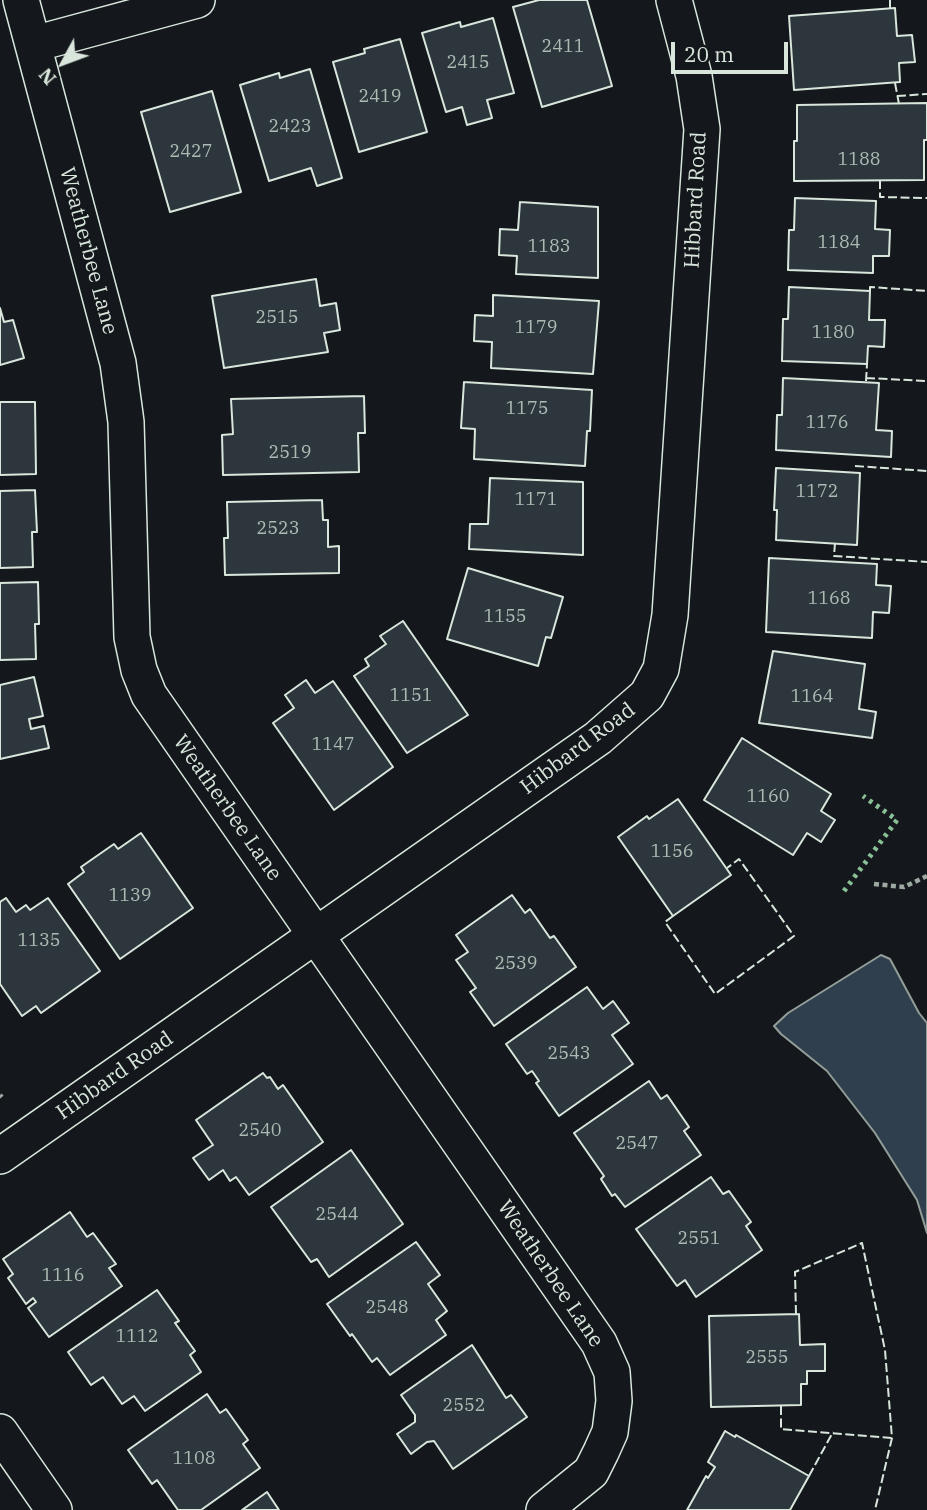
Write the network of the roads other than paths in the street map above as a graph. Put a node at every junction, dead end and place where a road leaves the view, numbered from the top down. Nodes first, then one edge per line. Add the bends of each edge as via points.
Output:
1 (21, 0) edge
2 (197, 0) edge
3 (674, 0) edge
4 (34, 44) junction
5 (316, 936) junction
6 (0, 1156) edge
7 (0, 1432) edge
8 (54, 1510) edge
9 (544, 1510) edge

1 - 4 street, Weatherbee Lane
2 - 4 street
3 - 5 street, Hibbard Road via 702,129 670,615 661,669 647,695 598,738
4 - 5 street, Weatherbee Lane via 118,363 126,422 132,637 139,670 149,695
5 - 6 street, Hibbard Road
5 - 9 street, Weatherbee Lane via 599,1343 612,1372 610,1432 601,1452 591,1472
7 - 8 street

